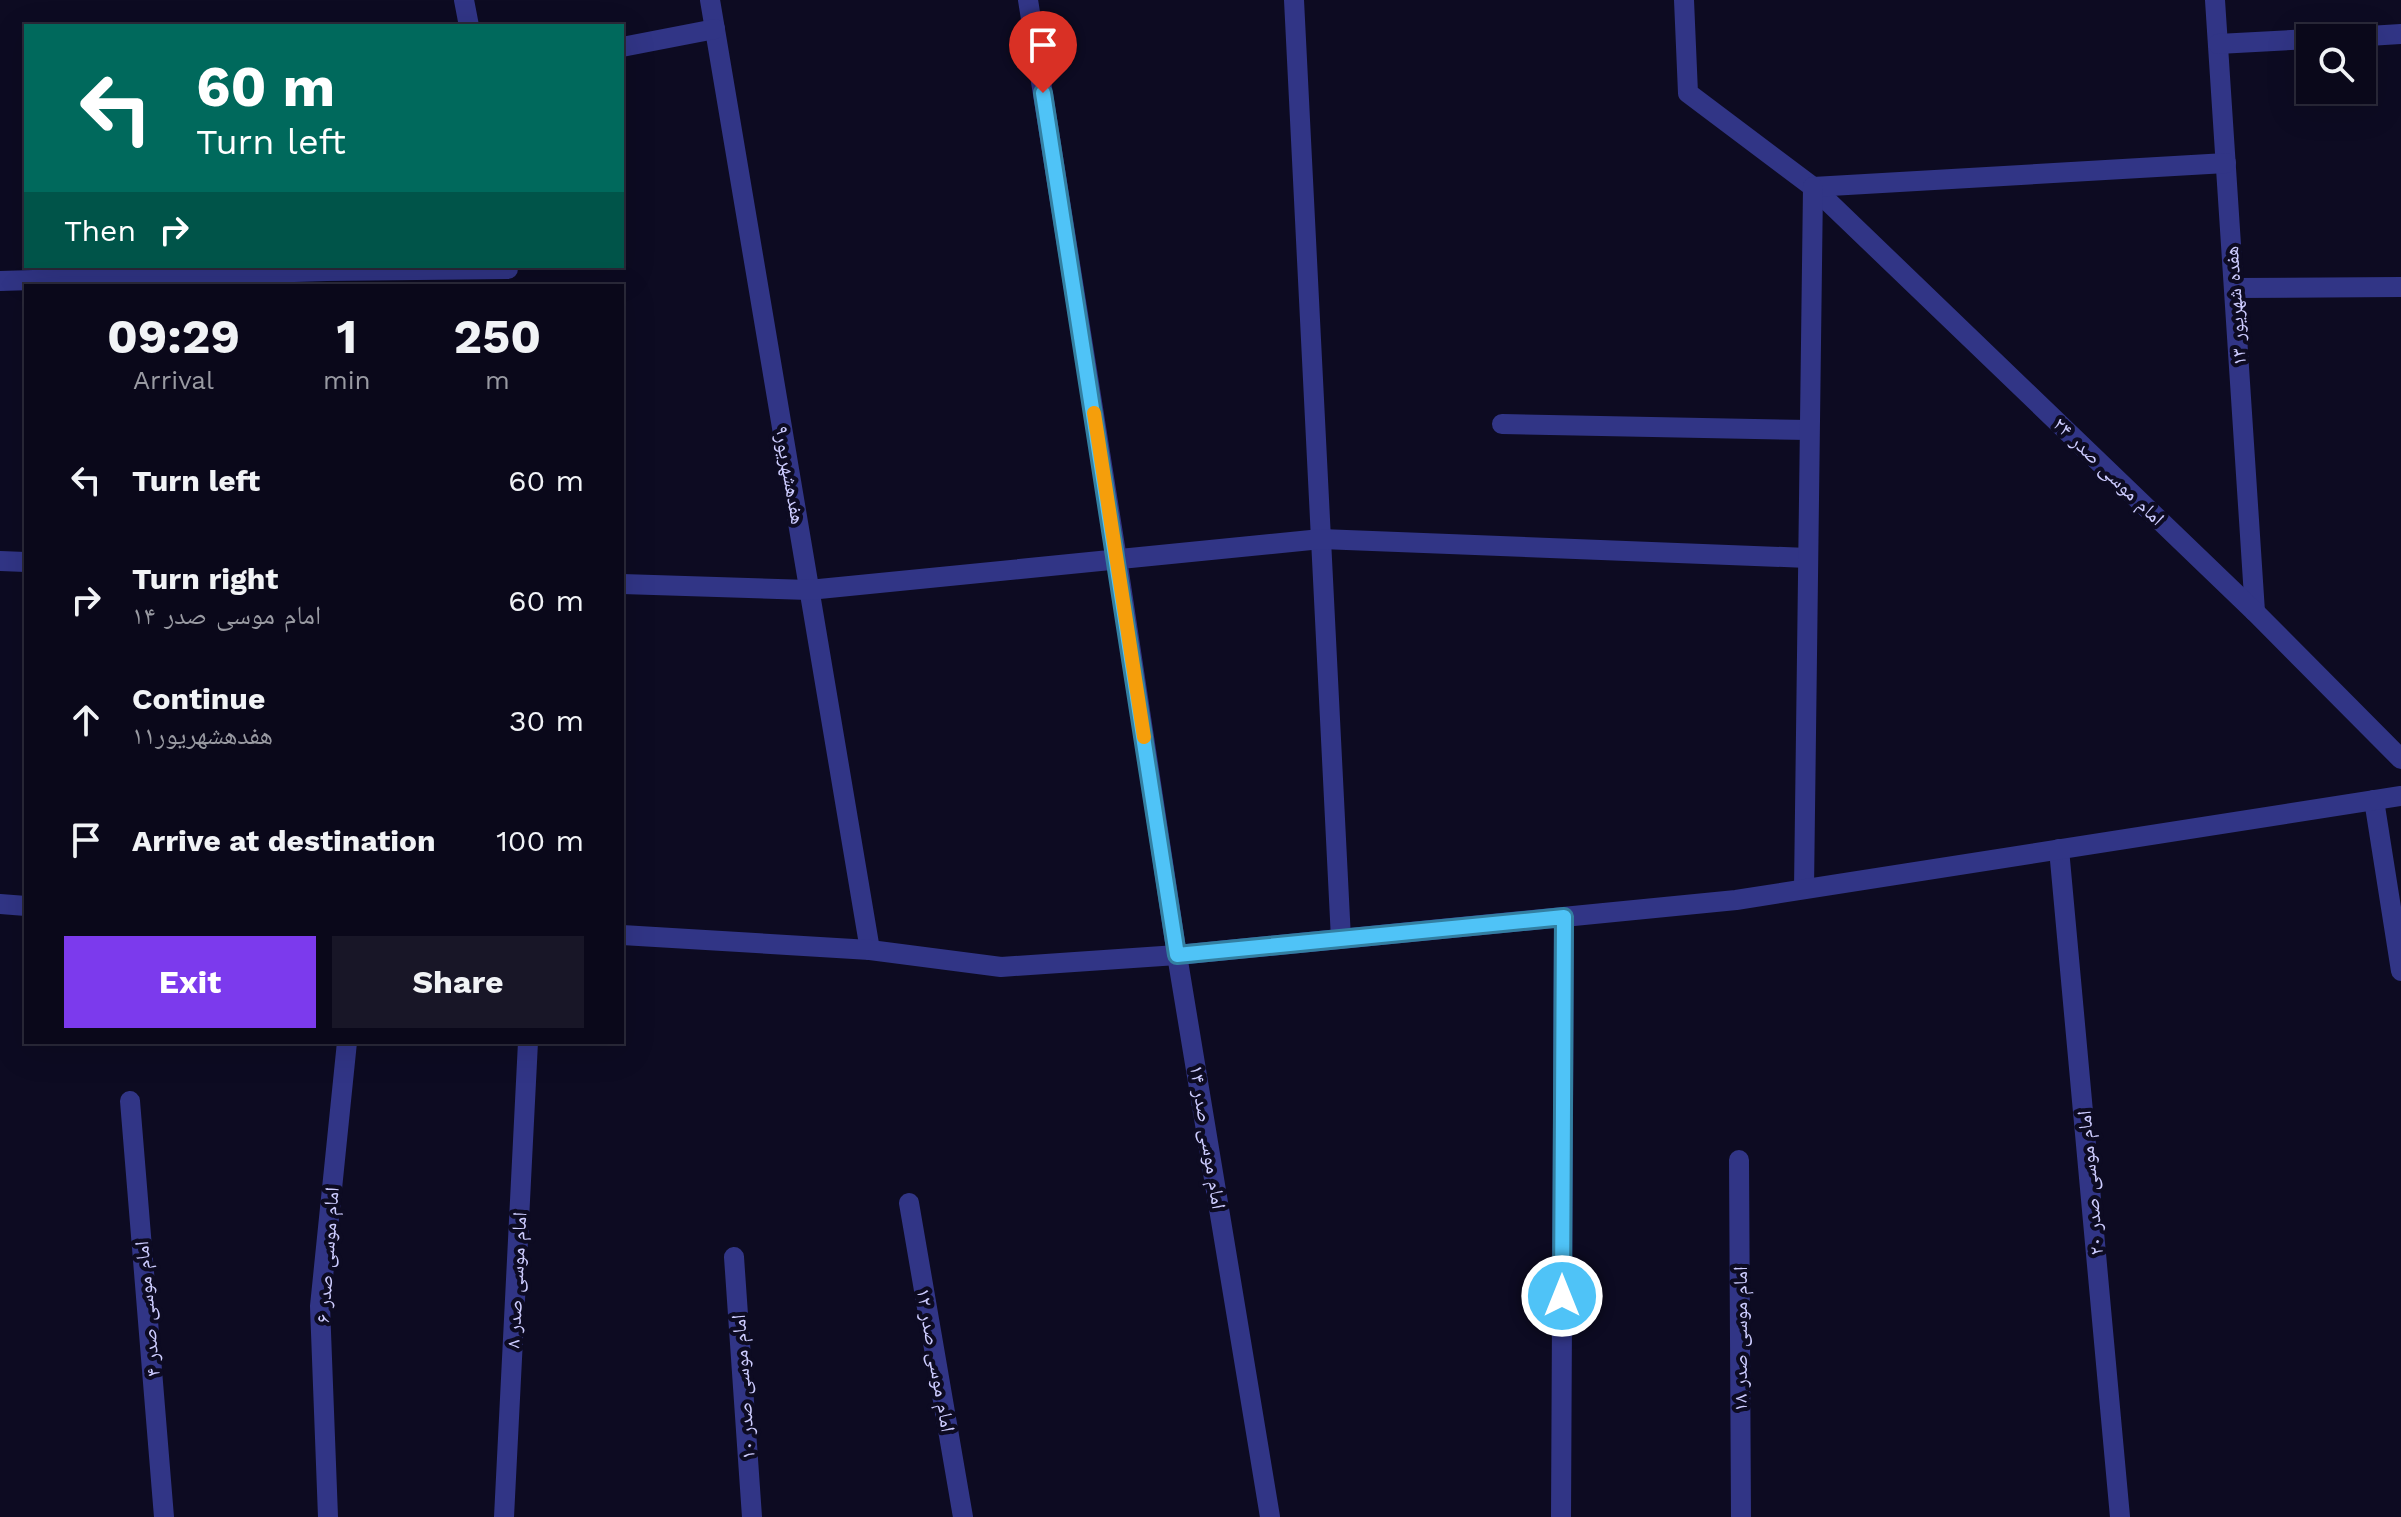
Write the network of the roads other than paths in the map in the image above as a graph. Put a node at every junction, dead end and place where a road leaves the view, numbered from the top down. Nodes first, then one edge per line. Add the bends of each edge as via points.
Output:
1 (464, 0) edge
2 (710, 0) edge
3 (1028, 0) edge
4 (1294, 0) edge
5 (1684, 0) edge
6 (2215, 0) edge
7 (469, 24) edge
8 (715, 29) junction
9 (2401, 34) edge
10 (2376, 36) edge
11 (2296, 40) edge
12 (2218, 44) junction
13 (624, 47) edge
14 (2226, 163) junction
15 (1813, 187) junction
16 (508, 268) edge
17 (170, 271) edge
18 (327, 278) edge
19 (0, 281) edge
20 (2401, 287) edge
21 (2234, 288) junction
22 (1502, 424) dead end
23 (1809, 430) junction
24 (1321, 539) junction
25 (1808, 558) junction
26 (1117, 559) junction
27 (0, 561) edge
28 (24, 562) edge
29 (624, 584) edge
30 (809, 590) junction
31 (2255, 612) junction
32 (2379, 737) junction
33 (2401, 737) edge
34 (2401, 759) edge
35 (2401, 796) edge
36 (2374, 800) junction
37 (2059, 849) junction
38 (1804, 889) junction
39 (0, 904) edge
40 (24, 906) edge
41 (1564, 917) junction
42 (624, 935) edge
43 (1341, 939) junction
44 (870, 950) junction
45 (1177, 955) junction
46 (2401, 971) edge
47 (347, 1044) edge
48 (528, 1044) edge
49 (130, 1101) dead end
50 (1739, 1160) dead end
51 (909, 1203) dead end
52 (734, 1257) dead end
53 (164, 1517) edge
54 (328, 1517) edge
55 (504, 1517) edge
56 (752, 1517) edge
57 (963, 1517) edge
58 (1270, 1517) edge
59 (1561, 1517) edge
60 (1741, 1517) edge
61 (2120, 1517) edge

1 - 7 street
2 - 8 street, هفدهشهریور۹
3 - 26 street, امام موسی صدر ۱۴
4 - 24 street
5 - 15 street, امام موسی صدر ۲۴ via 1688,93
6 - 12 street, هفده شهریور ۱۳
8 - 13 street
8 - 30 street, هفدهشهریور۹
9 - 10 street
11 - 12 street
12 - 14 street, هفده شهریور ۱۳
14 - 15 street
14 - 21 street, هفده شهریور ۱۳
15 - 23 street
15 - 31 street, امام موسی صدر ۲۴
16 - 18 street
17 - 18 street
17 - 19 street
20 - 21 street
21 - 31 street, هفده شهریور ۱۳
22 - 23 street
23 - 25 street
24 - 25 street
24 - 26 street
24 - 43 street
25 - 38 street
26 - 30 street
26 - 45 street, امام موسی صدر ۱۴
27 - 28 street
29 - 30 street
30 - 44 street, هفدهشهریور۹
31 - 32 street, امام موسی صدر ۲۴
32 - 33 street
32 - 34 street, امام موسی صدر ۲۴
35 - 36 street
36 - 37 street
36 - 46 street
37 - 38 street
37 - 61 street, امام موسی صدر ۲۰
38 - 41 street
39 - 40 street
41 - 43 street
41 - 59 street
42 - 44 street
43 - 45 street
44 - 45 street via 1001,967
45 - 58 street, امام موسی صدر ۱۴
47 - 54 street, امام موسی صدر ۶ via 320,1306
48 - 55 street, امام موسی صدر ۸
49 - 53 street, امام موسی صدر ۴
50 - 60 street, امام موسی صدر ۱۸
51 - 57 street, امام موسی صدر ۱۲
52 - 56 street, امام موسی صدر ۱۰

